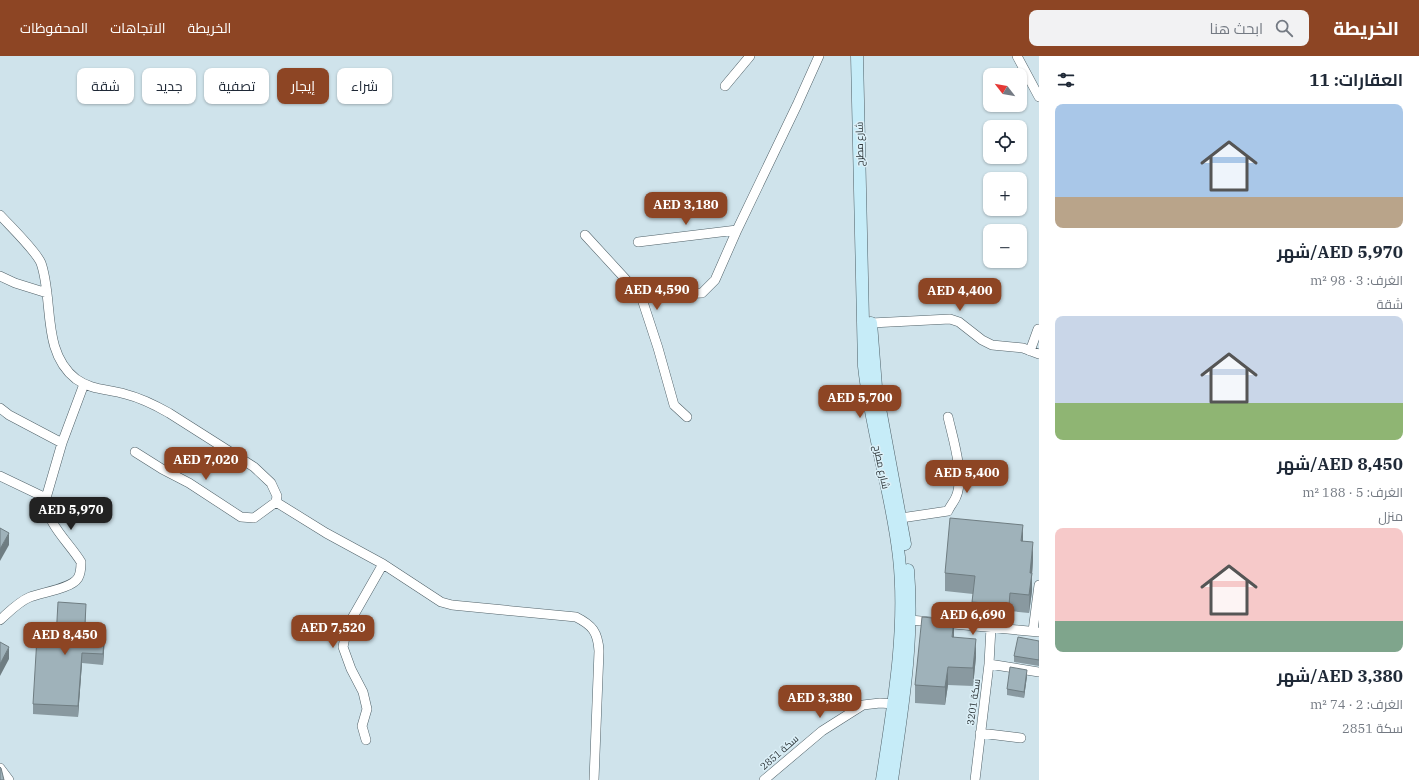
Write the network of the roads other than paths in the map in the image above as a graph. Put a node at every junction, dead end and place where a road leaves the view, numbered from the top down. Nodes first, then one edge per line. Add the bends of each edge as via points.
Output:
1 (750, 56) edge
2 (820, 56) edge
3 (857, 56) edge
4 (865, 56) edge
5 (1017, 56) edge
6 (725, 86) dead end
7 (1039, 97) edge
8 (0, 214) edge
9 (737, 230) junction
10 (585, 234) dead end
11 (638, 242) dead end
12 (0, 276) edge
13 (47, 293) junction
14 (641, 296) junction
15 (871, 323) junction
16 (1038, 328) edge
17 (1035, 353) edge
18 (84, 384) junction
19 (0, 408) edge
20 (687, 417) dead end
21 (948, 417) dead end
22 (62, 444) junction
23 (135, 452) dead end
24 (0, 476) edge
25 (46, 498) junction
26 (276, 502) junction
27 (901, 518) junction
28 (383, 564) junction
29 (1039, 585) edge
30 (0, 620) edge
31 (910, 620) junction
32 (991, 627) junction
33 (1036, 631) edge
34 (989, 664) junction
35 (1039, 672) edge
36 (894, 704) junction
37 (980, 733) junction
38 (1021, 738) dead end
39 (366, 740) dead end
40 (0, 768) edge
41 (9, 780) edge
42 (594, 780) edge
43 (764, 780) edge
44 (882, 780) edge
45 (892, 780) edge
46 (975, 780) edge

1 - 6 street
2 - 9 street
3 - 36 main road, شارع مطرح via 864,366 870,409 896,536 900,580 900,623
4 - 15 main road, شارع مطرح
5 - 7 street
8 - 13 street via 40,261
9 - 11 street
9 - 14 street via 715,280 702,292
10 - 14 street
12 - 13 street
13 - 18 street via 57,353 70,373
14 - 20 street via 674,405
15 - 17 street via 950,319 959,322 992,345 1009,346
15 - 27 main road, شارع مطرح via 876,386
16 - 17 street
18 - 22 street
18 - 26 street via 95,389 140,398 169,413 254,467 271,483 277,496
19 - 22 street
21 - 27 street via 959,479 956,496 948,511
22 - 25 street
23 - 26 street via 241,517 254,518
24 - 25 street
25 - 30 street via 48,515 81,562 78,578 72,584 29,597
26 - 28 street
27 - 31 main road, شارع مطرح via 907,558
28 - 39 street via 347,627 343,647 363,692 367,709 362,726
28 - 42 street via 441,602 576,617 590,626 594,631 599,651
29 - 33 street
31 - 32 street
31 - 45 main road, شارع مطرح via 906,678
32 - 33 street
32 - 34 street, سكة 3201
34 - 35 street
34 - 37 street, سكة 3201
36 - 43 street, سكة 2851 via 862,705 822,731
36 - 44 main road, شارع مطرح
37 - 38 street
37 - 46 street, سكة 3201
40 - 41 street

